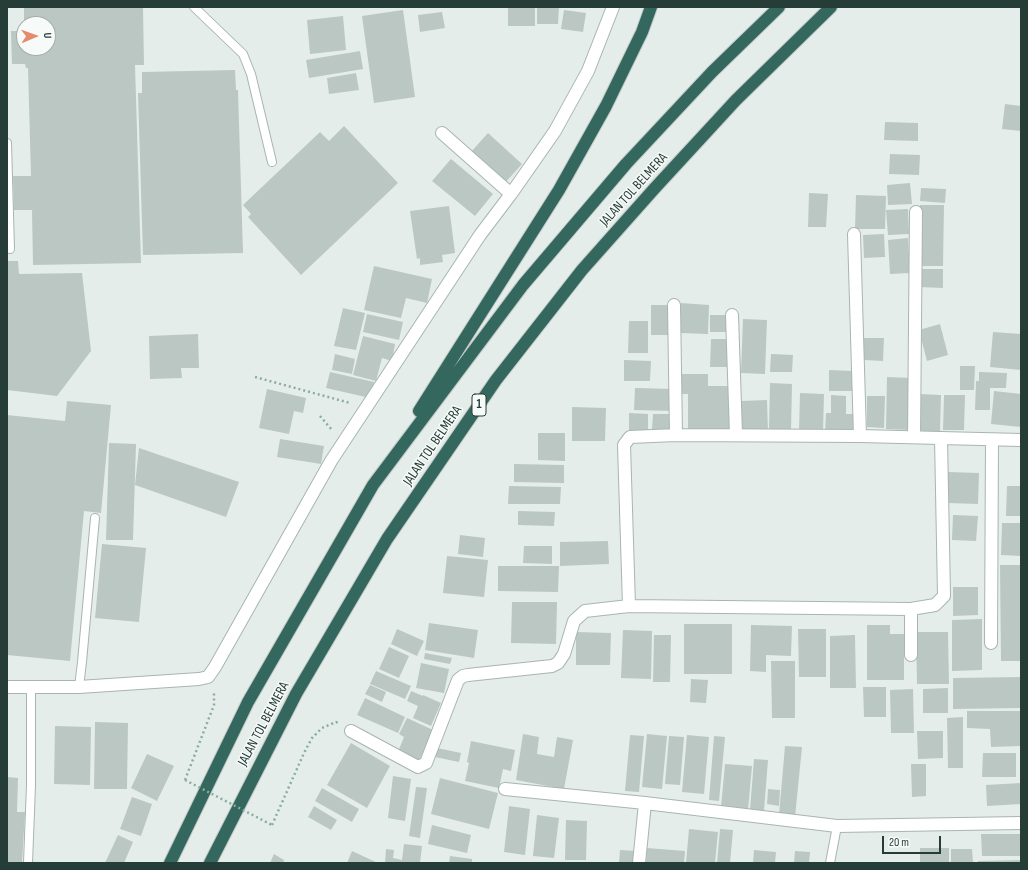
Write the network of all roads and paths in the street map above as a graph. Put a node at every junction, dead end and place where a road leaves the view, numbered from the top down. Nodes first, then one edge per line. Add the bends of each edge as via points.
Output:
1 (194, 7) edge
2 (613, 7) edge
3 (651, 7) edge
4 (779, 7) edge
5 (831, 7) edge
6 (442, 133) dead end
7 (7, 143) edge
8 (272, 162) dead end
9 (511, 194) junction
10 (916, 212) dead end
11 (854, 234) dead end
12 (10, 248) dead end
13 (674, 305) dead end
14 (732, 315) dead end
15 (256, 377) dead end
16 (366, 408) junction
17 (676, 435) junction
18 (736, 435) junction
19 (860, 436) junction
20 (914, 437) junction
21 (941, 438) junction
22 (992, 440) junction
23 (1021, 440) edge
24 (373, 485) junction
25 (95, 518) dead end
26 (629, 606) junction
27 (911, 609) junction
28 (992, 643) dead end
29 (911, 655) dead end
30 (7, 687) edge
31 (31, 687) junction
32 (79, 687) junction
33 (214, 705) dead end
34 (351, 730) joint
35 (505, 789) dead end
36 (644, 803) junction
37 (1021, 823) edge
38 (837, 826) junction
39 (28, 863) edge
40 (170, 863) edge
41 (210, 863) edge
42 (639, 863) edge
43 (830, 863) edge

1 - 8 lane via 243,54 251,74
2 - 9 street via 588,72 555,131
3 - 24 highway via 642,32 606,106 558,190
4 - 24 highway, JALAN TOL BELMERA via 712,72 626,164 523,285
5 - 41 highway, JALAN TOL BELMERA / 1 via 736,100 654,189 582,270 496,380 383,546 296,694
6 - 9 street
7 - 12 lane
9 - 16 street via 480,235
10 - 20 street
11 - 19 street
13 - 17 street
14 - 18 street
15 - 16 path
16 - 32 street via 331,461 208,677
17 - 18 street
17 - 26 street via 630,437 624,445
18 - 19 street
19 - 20 street
20 - 21 street
21 - 22 street
21 - 27 street via 944,596 935,605
22 - 23 street
22 - 28 street
24 - 40 highway, JALAN TOL BELMERA via 248,702
25 - 32 lane
26 - 27 street
26 - 34 street via 585,611 574,621 564,654 558,663 552,666 463,676 458,680 426,764 418,767
27 - 29 street
30 - 31 street
31 - 32 street
31 - 39 lane
33 - 34 path, bridge via 185,780 272,825 312,738 322,728 336,722
35 - 36 street
36 - 38 street
36 - 42 street
37 - 38 street
38 - 43 lane

